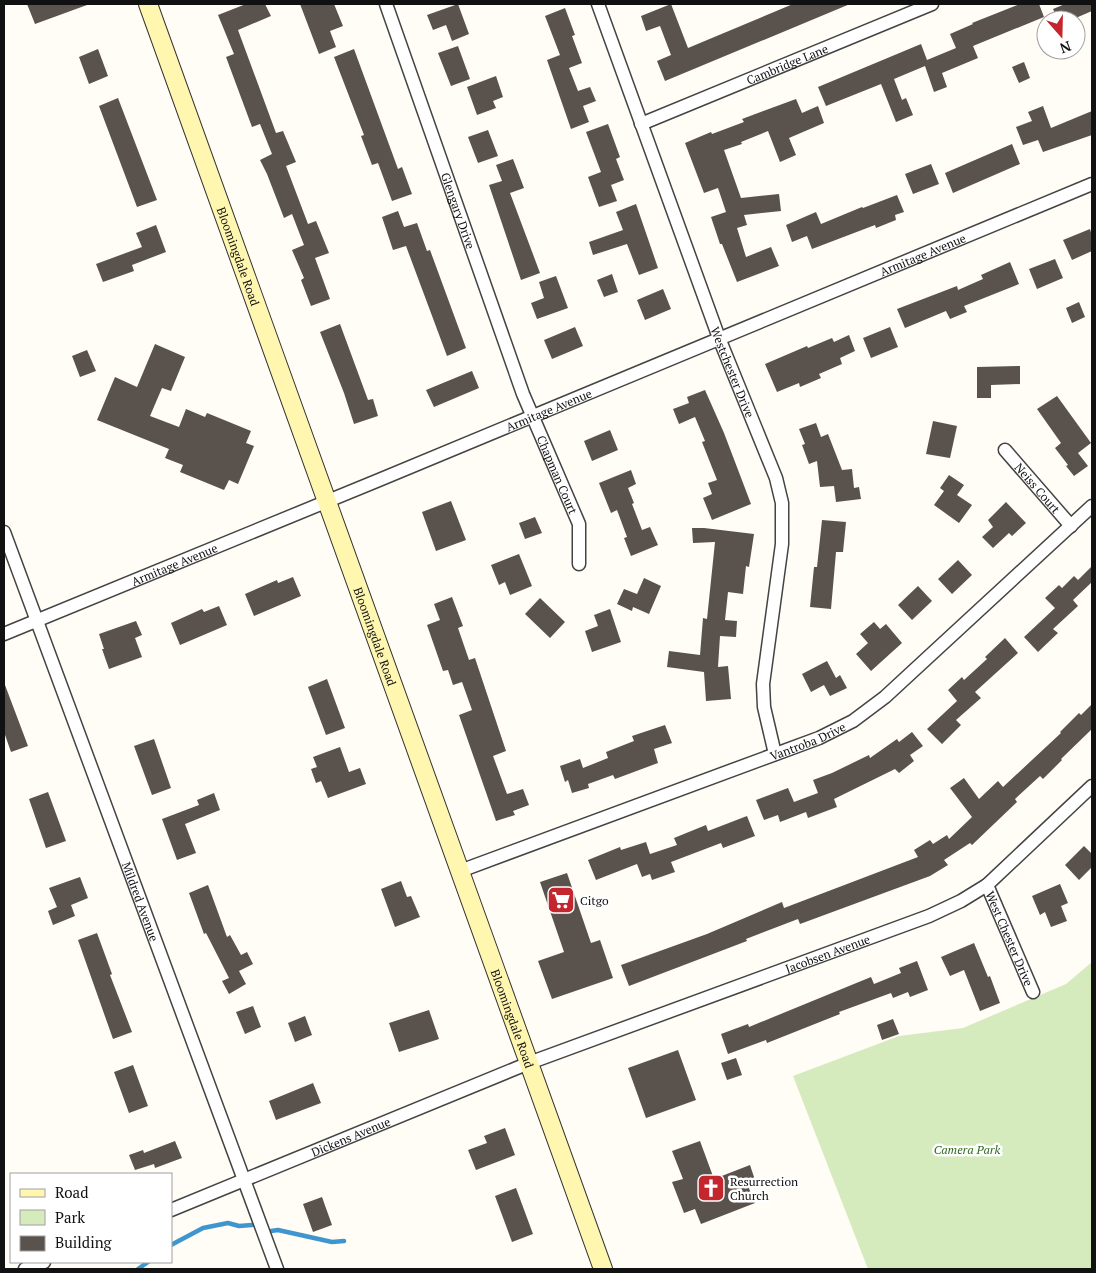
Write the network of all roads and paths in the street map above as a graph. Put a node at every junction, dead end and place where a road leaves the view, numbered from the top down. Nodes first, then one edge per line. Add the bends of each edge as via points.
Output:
1 (150, 4) edge
2 (386, 4) edge
3 (598, 4) edge
4 (932, 4) edge
5 (642, 124) junction
6 (1092, 184) edge
7 (719, 338) junction
8 (534, 416) junction
9 (1005, 450) dead end
10 (327, 502) junction
11 (1092, 506) edge
12 (1071, 526) junction
13 (4, 532) edge
14 (579, 564) dead end
15 (36, 620) junction
16 (4, 634) edge
17 (776, 754) junction
18 (1092, 786) edge
19 (460, 871) junction
20 (987, 885) junction
21 (1032, 992) dead end
22 (529, 1063) junction
23 (245, 1180) junction
24 (172, 1210) edge
25 (41, 1263) edge
26 (25, 1269) edge
27 (277, 1269) edge
28 (603, 1269) edge

1 - 10 main road, Bloomingdale Road
2 - 8 street, Glengary Drive via 523,394
3 - 5 street, Westchester Drive
4 - 5 street, Cambridge Lane
5 - 7 street, Westchester Drive
6 - 7 street, Armitage Avenue
7 - 8 street, Armitage Avenue
7 - 17 street, Westchester Drive via 776,478 782,503 782,544 763,684 764,707
8 - 10 street, Armitage Avenue
8 - 14 street, Chapman Court via 579,524
9 - 12 street, Neiss Court
10 - 15 street, Armitage Avenue
10 - 19 main road, Bloomingdale Road
11 - 12 street, Vantroba Drive
12 - 17 street, Vantroba Drive via 866,712 834,732
13 - 15 street, Mildred Avenue
15 - 16 street, Armitage Avenue
15 - 23 street, Mildred Avenue
17 - 19 street, Vantroba Drive
18 - 20 street, Jacobsen Avenue
19 - 22 main road, Bloomingdale Road
20 - 21 street, West Chester Drive
20 - 22 street, Jacobsen Avenue via 929,916
22 - 23 street, Dickens Avenue
22 - 28 main road, Bloomingdale Road
23 - 24 street, Dickens Avenue
23 - 27 street, Mildred Avenue
25 - 26 street

